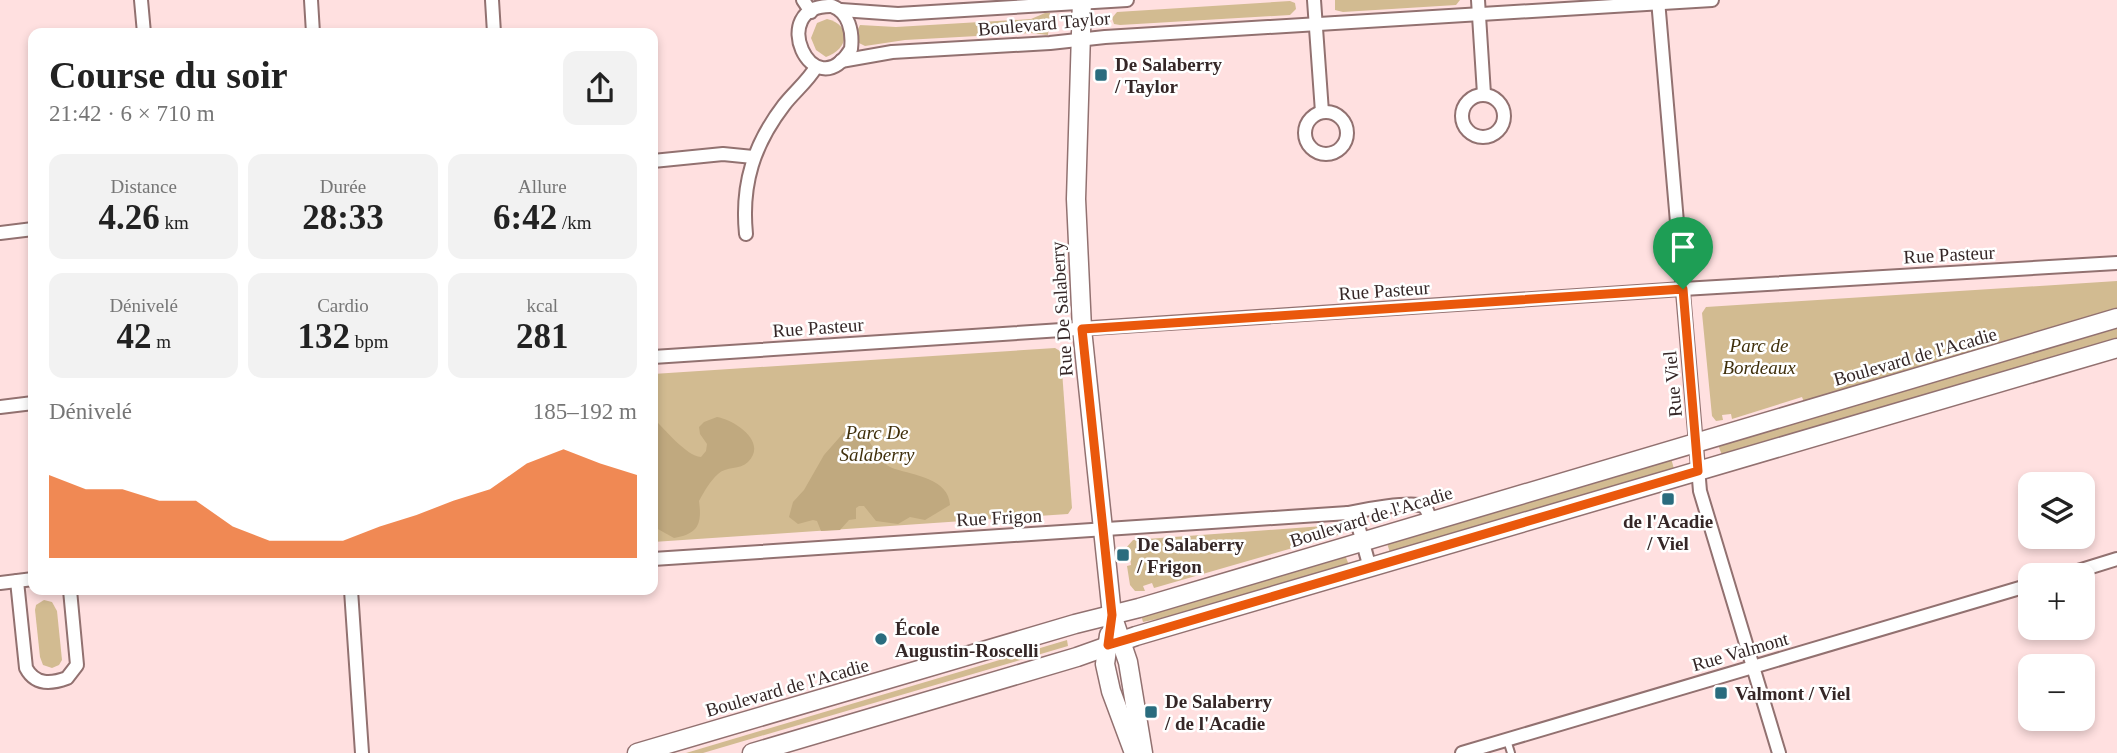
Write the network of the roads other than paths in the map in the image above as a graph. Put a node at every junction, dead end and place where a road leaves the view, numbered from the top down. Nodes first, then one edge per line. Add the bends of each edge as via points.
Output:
1 (141, 0) edge
2 (311, 0) edge
3 (492, 0) edge
4 (803, 0) edge
5 (1127, 0) edge
6 (1314, 0) edge
7 (1478, 0) edge
8 (1712, 0) edge
9 (1082, 2) edge
10 (1659, 2) edge
11 (841, 10) junction
12 (811, 12) junction
13 (1479, 15) junction
14 (1316, 26) junction
15 (144, 28) edge
16 (313, 28) edge
17 (494, 28) edge
18 (1080, 40) junction
19 (841, 61) junction
20 (816, 67) junction
21 (1483, 94) dead end
22 (1321, 112) dead end
23 (753, 157) junction
24 (658, 160) edge
25 (28, 230) edge
26 (0, 233) edge
27 (746, 234) dead end
28 (2117, 263) edge
29 (1683, 289) junction
30 (2117, 318) edge
31 (1082, 329) junction
32 (2117, 348) edge
33 (658, 357) edge
34 (28, 404) edge
35 (0, 407) edge
36 (1696, 443) junction
37 (1698, 471) junction
38 (1348, 513) junction
39 (1430, 521) junction
40 (1102, 530) junction
41 (1362, 541) junction
42 (658, 559) edge
43 (2117, 559) edge
44 (2095, 566) edge
45 (1370, 568) junction
46 (28, 580) edge
47 (18, 581) junction
48 (0, 583) edge
49 (2018, 589) edge
50 (70, 595) edge
51 (351, 595) edge
52 (1112, 615) junction
53 (1115, 643) junction
54 (1753, 667) junction
55 (1507, 740) junction
56 (362, 753) edge
57 (637, 753) edge
58 (752, 753) edge
59 (1134, 753) edge
60 (1143, 753) edge
61 (1462, 753) edge
62 (1511, 753) edge
63 (1779, 753) edge

1 - 15 street
2 - 16 street
3 - 17 street
4 - 12 street
5 - 9 street, Boulevard Taylor
6 - 14 street
7 - 13 street
8 - 10 street, Boulevard Taylor
9 - 11 street, Boulevard Taylor via 898,14
9 - 18 main road, Rue De Salaberry
10 - 13 street, Boulevard Taylor
10 - 29 street, Rue Viel
11 - 12 street via 825,6
11 - 19 street via 852,40
12 - 20 street via 800,25 799,40 805,58
13 - 14 street, Boulevard Taylor
13 - 21 street
14 - 18 street, Boulevard Taylor
14 - 22 street
18 - 19 street, Boulevard Taylor via 892,52
18 - 31 main road, Rue De Salaberry via 1076,199
19 - 20 street
20 - 23 street via 769,126
23 - 24 street via 723,154
23 - 27 street via 746,184
25 - 26 street
28 - 29 street, Rue Pasteur
29 - 31 street, Rue Pasteur
29 - 36 street, Rue Viel
30 - 36 main road, Boulevard de l'Acadie
31 - 33 street, Rue Pasteur
31 - 40 main road, Rue De Salaberry
32 - 37 main road
34 - 35 street
36 - 37 street, Rue Viel
36 - 39 main road, Boulevard de l'Acadie
37 - 45 main road
37 - 54 street, Rue Viel
38 - 39 street, Rue Frigon via 1420,506 1426,508
38 - 40 street, Rue Frigon
38 - 41 street via 1356,521
39 - 41 main road, Boulevard de l'Acadie
40 - 42 street, Rue Frigon
40 - 52 main road, Rue De Salaberry
41 - 45 street
41 - 52 main road, Boulevard de l'Acadie
43 - 44 street
45 - 53 main road
46 - 47 street
47 - 48 street
47 - 50 street via 26,668 41,682 63,680 77,665
49 - 54 street, Rue Valmont
51 - 56 street
52 - 53 main road, Rue De Salaberry
52 - 57 main road, Boulevard de l'Acadie
53 - 58 main road
53 - 59 main road, Rue De Salaberry via 1105,664
53 - 60 main road, Rue De Salaberry via 1133,685
54 - 55 street, Rue Valmont
54 - 63 street, Rue Viel
55 - 61 street, Rue Valmont
55 - 62 lane

